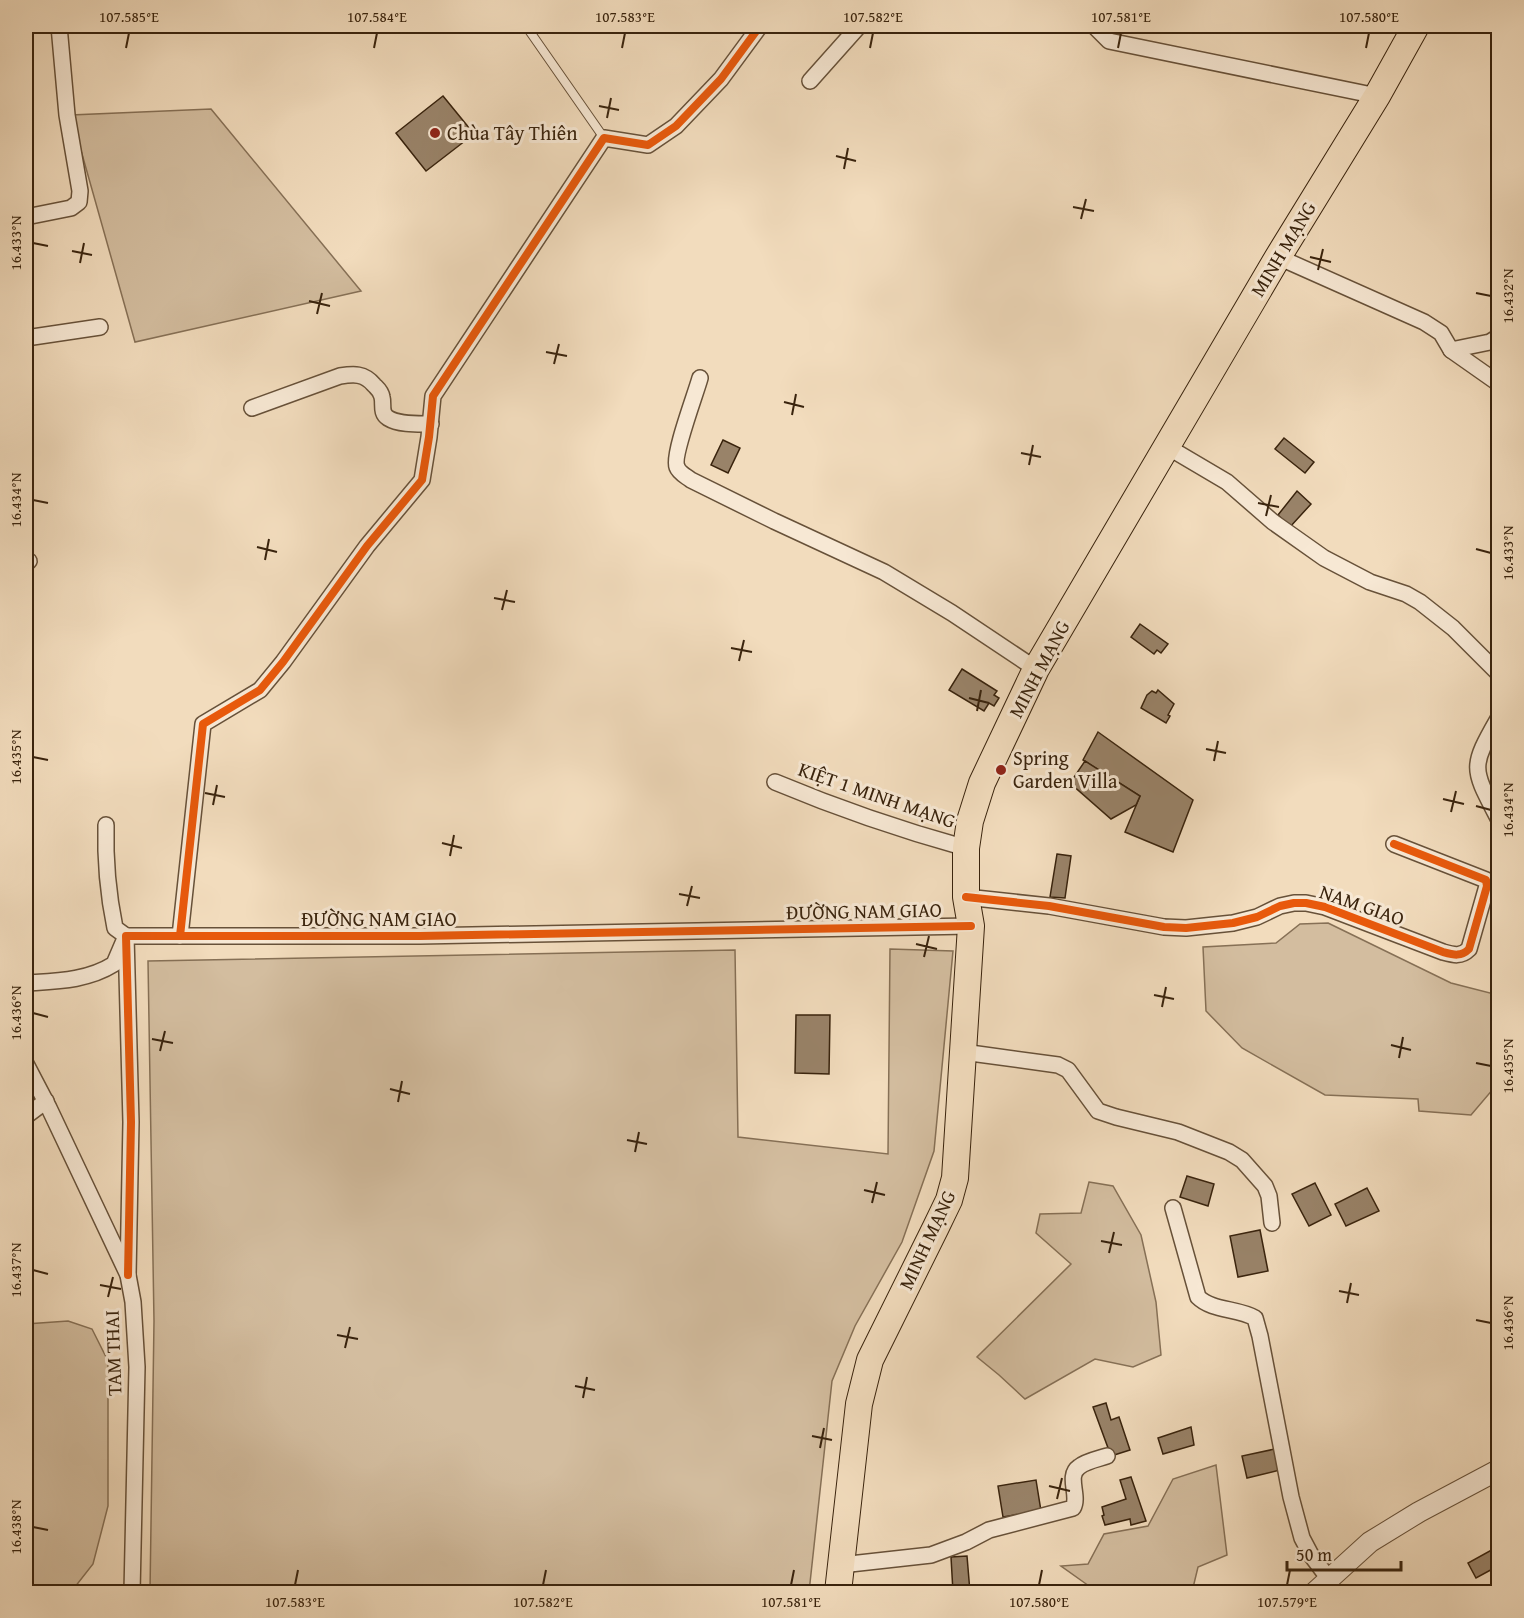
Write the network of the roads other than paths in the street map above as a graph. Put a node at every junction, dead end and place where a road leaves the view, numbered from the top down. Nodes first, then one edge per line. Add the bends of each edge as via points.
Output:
1 (59, 26) edge
2 (526, 26) edge
3 (760, 26) edge
4 (860, 26) edge
5 (1094, 26) edge
6 (1416, 26) edge
7 (810, 81) dead end
8 (1377, 96) junction
9 (604, 138) junction
10 (26, 217) edge
11 (1278, 257) junction
12 (100, 327) dead end
13 (1498, 337) edge
14 (26, 338) edge
15 (1451, 350) junction
16 (700, 378) dead end
17 (1498, 383) edge
18 (252, 408) dead end
19 (431, 424) junction
20 (1166, 446) junction
21 (1036, 669) junction
22 (1498, 673) edge
23 (1498, 719) edge
24 (775, 782) dead end
25 (1498, 818) edge
26 (106, 825) dead end
27 (1394, 844) dead end
28 (966, 848) junction
29 (966, 897) junction
30 (971, 926) junction
31 (126, 936) junction
32 (180, 936) junction
33 (26, 983) edge
34 (963, 1052) junction
35 (26, 1064) edge
36 (46, 1101) junction
37 (26, 1116) edge
38 (1173, 1208) dead end
39 (1272, 1223) dead end
40 (128, 1275) junction
41 (1107, 1456) dead end
42 (1497, 1473) edge
43 (841, 1565) junction
44 (1329, 1579) junction
45 (132, 1593) edge
46 (838, 1593) edge
47 (1315, 1593) edge

1 - 10 street via 79,202 71,208
2 - 9 lane
3 - 9 street via 721,79 676,126 648,145
4 - 7 street
5 - 8 street via 1109,40
6 - 8 highway, MINH MẠNG
8 - 11 highway, MINH MẠNG
9 - 19 street via 433,396
11 - 15 street via 1424,322 1441,333
11 - 20 highway, MINH MẠNG
12 - 14 street
13 - 15 street
15 - 17 street
16 - 21 street via 676,460 680,472 884,572
18 - 19 street via 354,374 370,380 381,392 387,418
19 - 32 street via 422,480 367,546 260,690 203,724
20 - 21 highway, MINH MẠNG
20 - 22 street via 1227,482 1273,522 1324,558 1420,602
21 - 28 highway, MINH MẠNG via 982,783
23 - 25 street via 1477,764 1479,778
24 - 28 street, KIỆT 1 MINH MẠNG via 915,834
26 - 31 street via 105,866 111,909 115,928
27 - 29 street, NAM GIAO via 1486,880 1472,939 1464,954 1443,952 1306,903 1280,906 1233,923 1186,928
28 - 29 highway, MINH MẠNG
29 - 30 highway, MINH MẠNG
30 - 32 street, ĐƯỜNG NAM GIAO via 420,936
30 - 34 highway, MINH MẠNG
31 - 32 street, ĐƯỜNG NAM GIAO
31 - 33 street via 114,964 103,972
31 - 40 street
34 - 39 street via 1058,1065 1068,1070 1098,1111 1178,1131 1236,1156 1265,1185
34 - 43 highway, MINH MẠNG via 956,1178 949,1200 870,1360 859,1404
35 - 36 street, TAM THAI
36 - 37 street
36 - 40 street, TAM THAI
38 - 44 street via 1198,1297 1204,1304 1255,1318 1302,1538
40 - 45 street, TAM THAI via 137,1367
41 - 43 street via 1074,1471 1073,1508 989,1530 931,1555
42 - 44 street via 1370,1542
43 - 46 highway, MINH MẠNG
44 - 47 street

